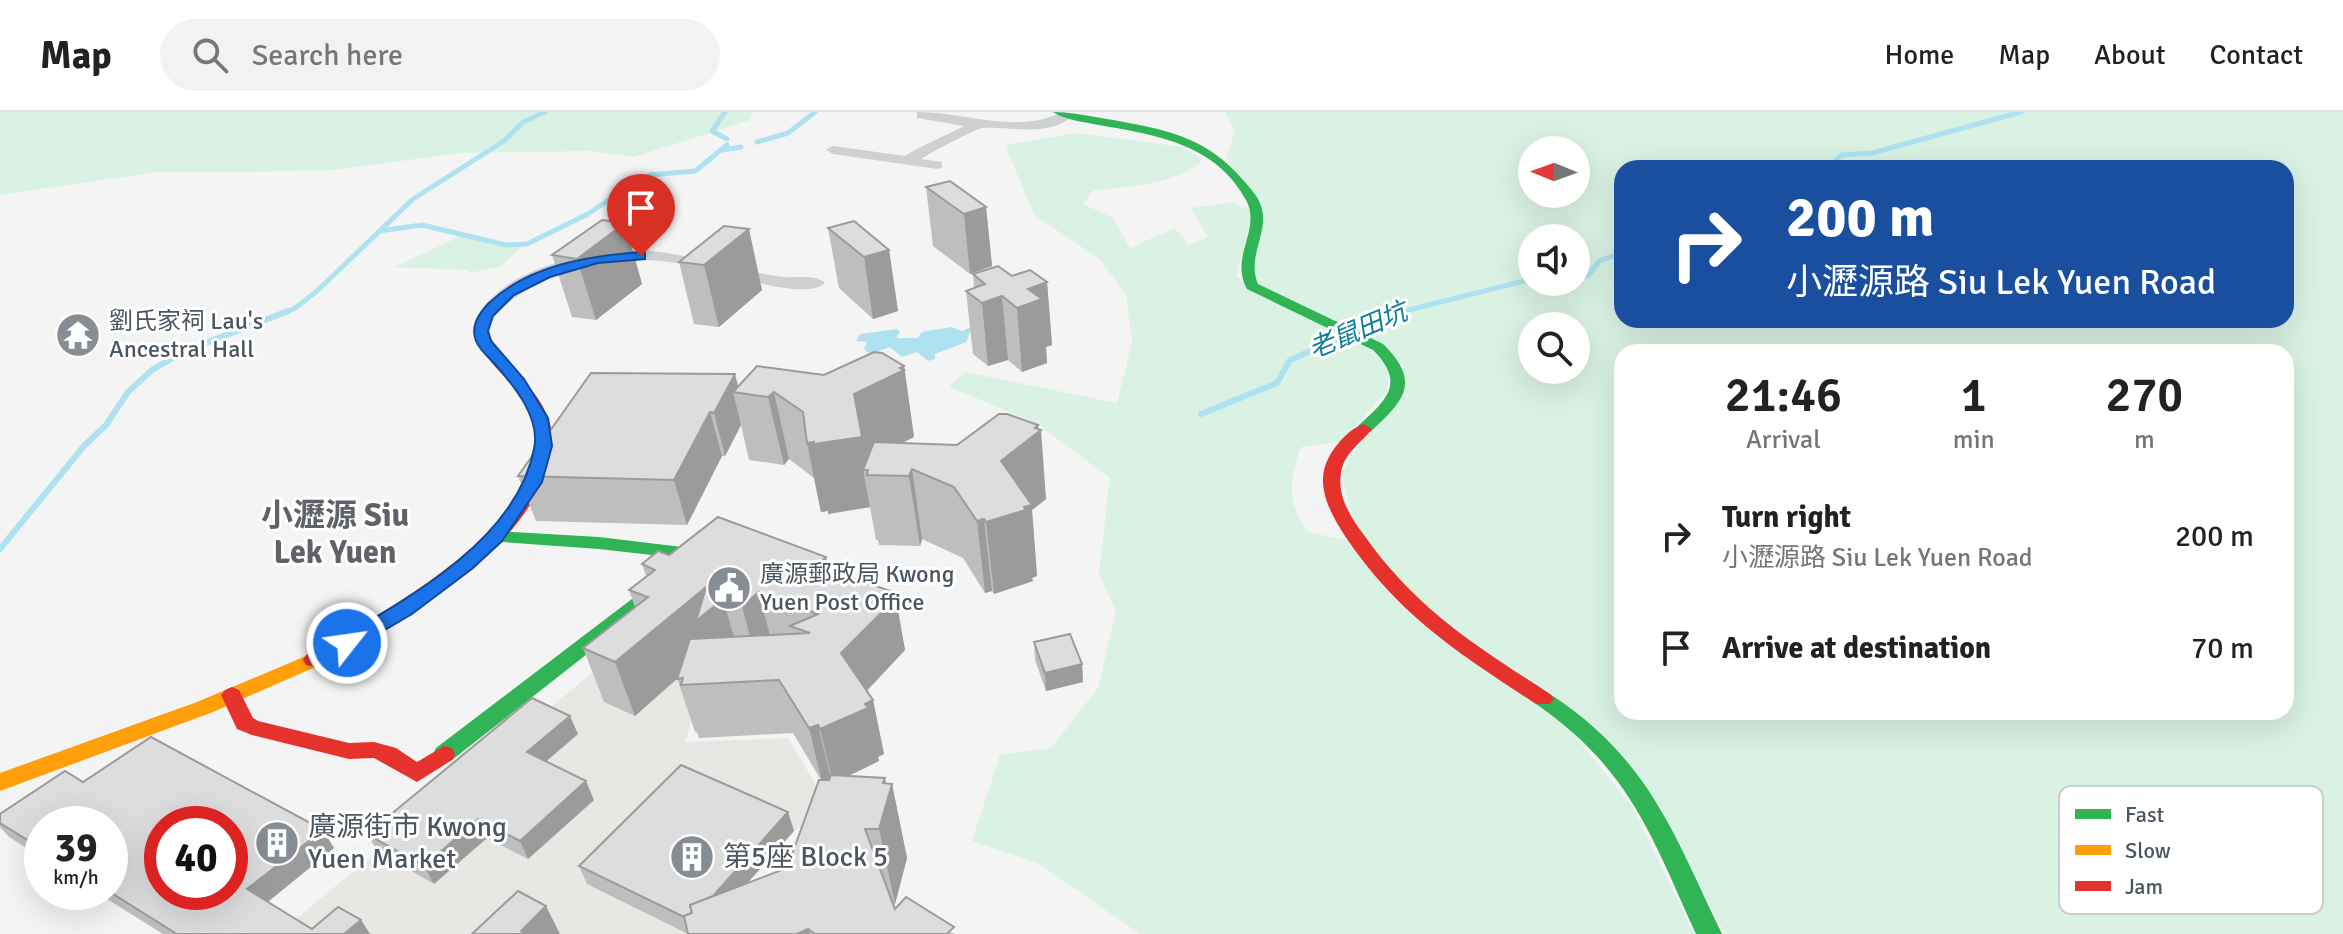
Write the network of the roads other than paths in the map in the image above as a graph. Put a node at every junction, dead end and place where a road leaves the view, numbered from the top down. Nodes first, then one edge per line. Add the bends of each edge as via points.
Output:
1 (1063, 114) edge
2 (935, 115) edge
3 (975, 125) junction
4 (833, 150) dead end
5 (908, 161) junction
6 (937, 165) dead end
7 (817, 283) dead end
8 (493, 306) joint
9 (495, 537) junction
10 (232, 695) junction
11 (0, 782) edge
12 (1709, 934) edge

1 - 3 street via 1048,126
1 - 12 street via 1173,136 1214,155 1255,204 1257,219 1245,271 1252,286 1378,347 1394,360 1401,376 1397,394 1336,461 1330,482 1344,519 1398,598 1421,619 1596,739 1644,805
2 - 3 street
3 - 5 street
4 - 5 street
5 - 6 street
7 - 8 street via 774,280 669,257 616,257 533,279
8 - 9 street via 482,323 484,342 530,400 544,446 533,482
9 - 10 street via 446,580 378,626
9 - 10 street via 690,554 677,574 417,773 374,750 349,751 252,727
10 - 11 street

